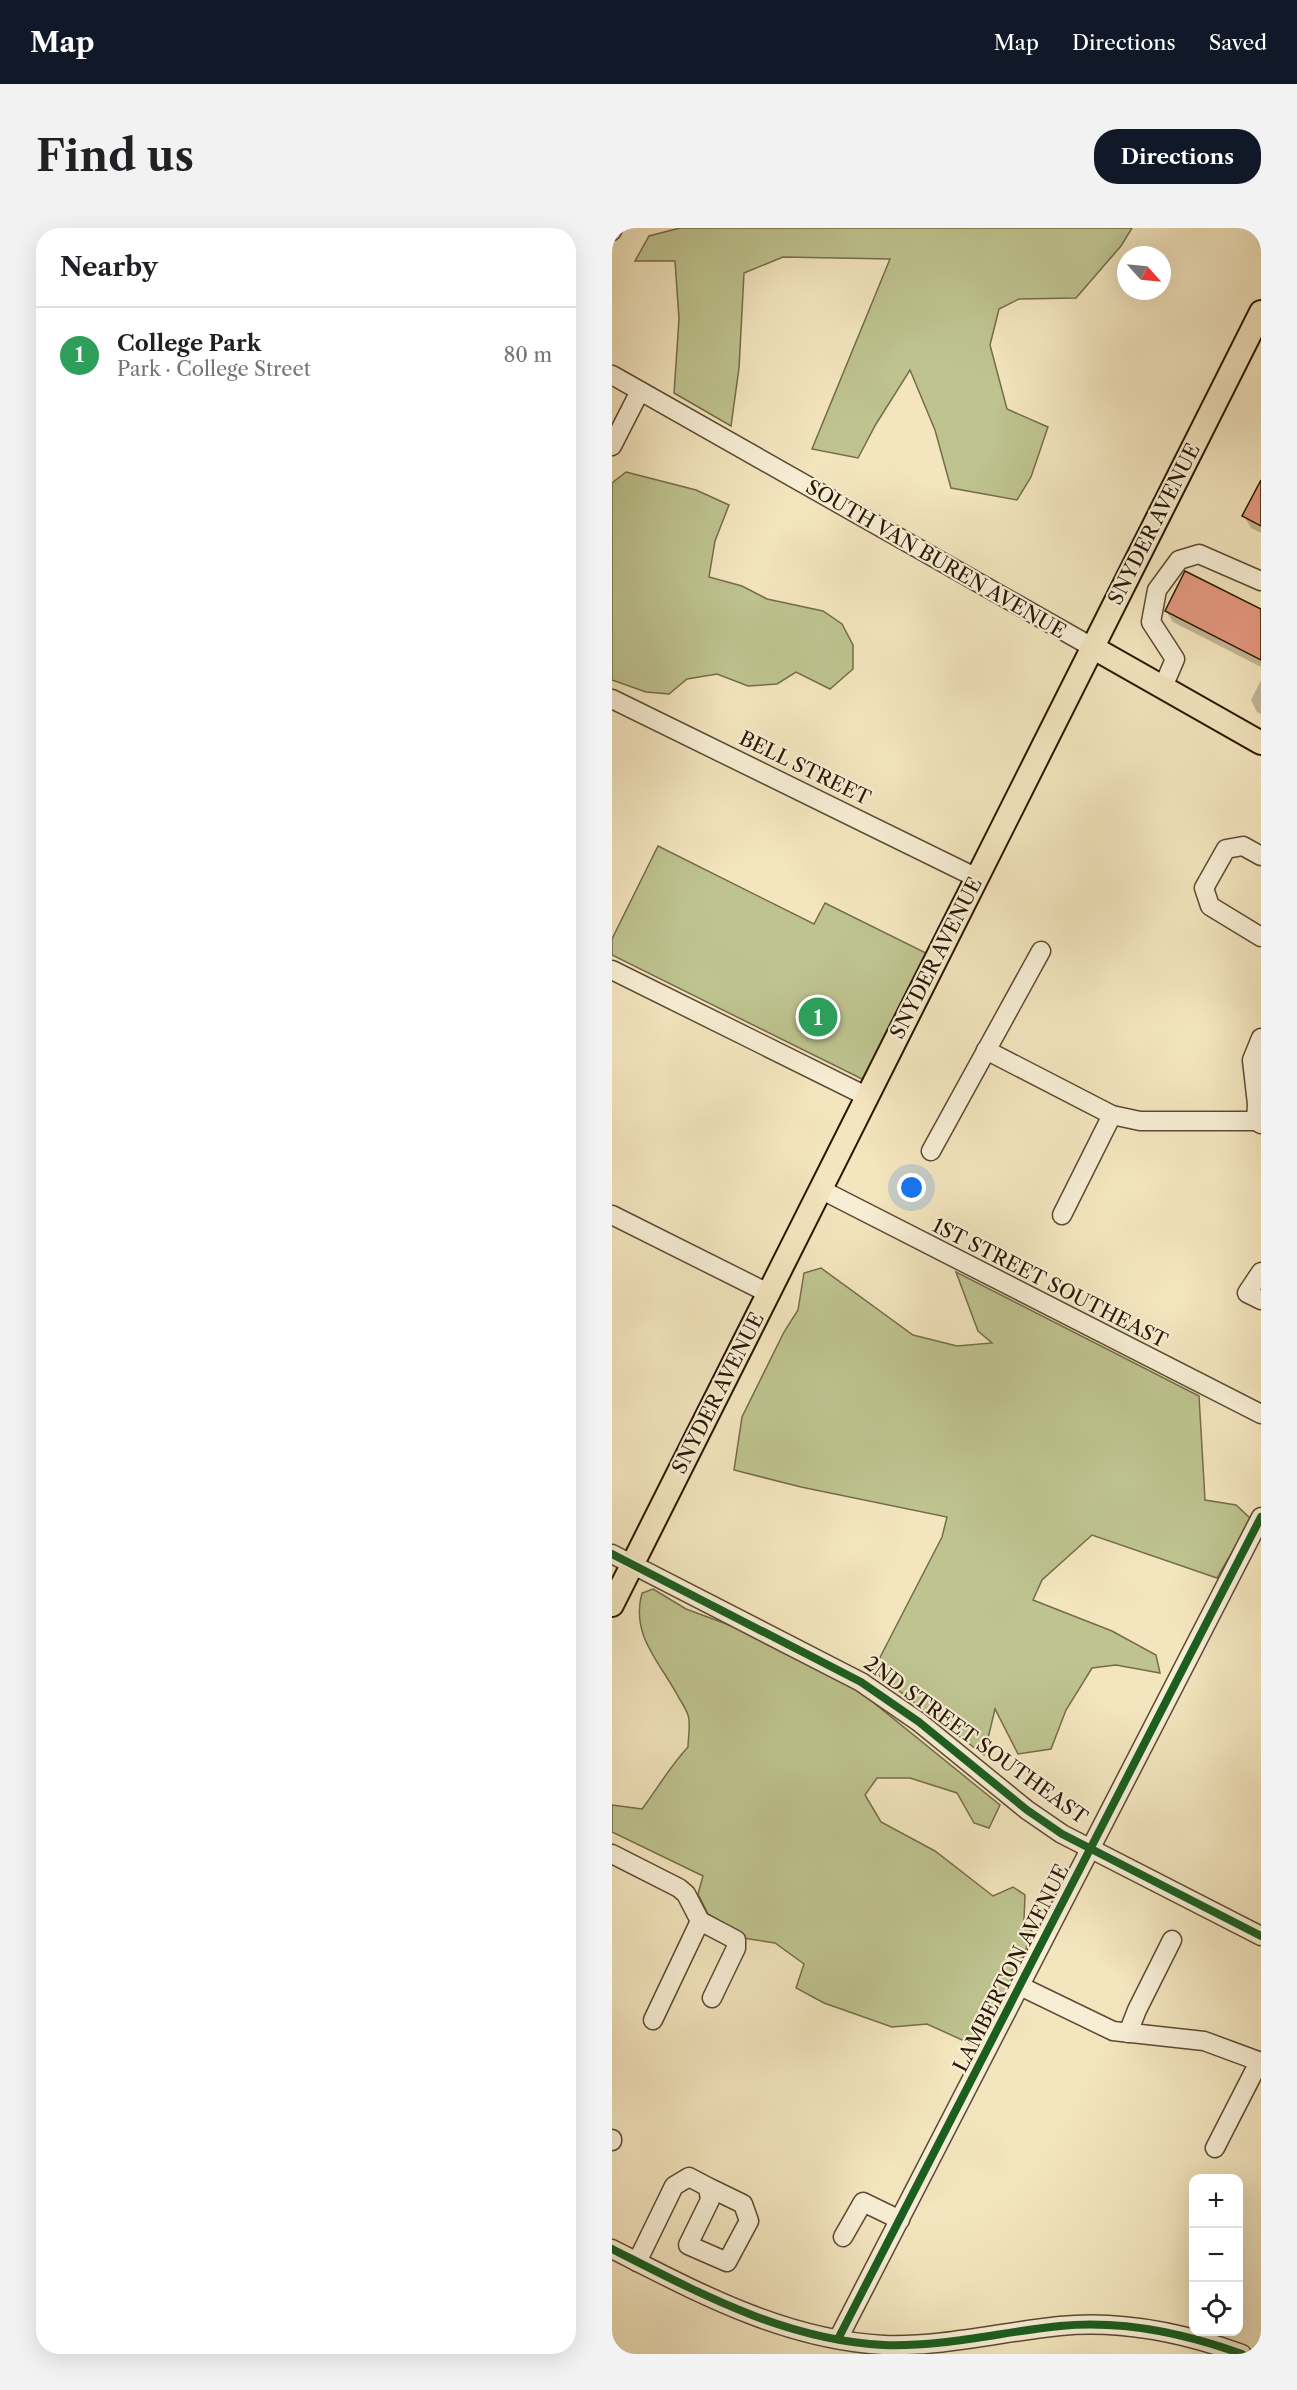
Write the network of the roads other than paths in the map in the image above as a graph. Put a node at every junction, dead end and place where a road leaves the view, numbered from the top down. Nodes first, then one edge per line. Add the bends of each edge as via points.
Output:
1 (1261, 312) edge
2 (612, 375) edge
3 (640, 391) junction
4 (612, 446) edge
5 (1261, 581) edge
6 (1092, 647) junction
7 (1164, 687) junction
8 (612, 699) edge
9 (1261, 743) edge
10 (1261, 856) edge
11 (977, 878) junction
12 (1261, 936) edge
13 (1041, 951) dead end
14 (612, 970) edge
15 (1261, 1038) edge
16 (986, 1050) junction
17 (866, 1096) junction
18 (1112, 1115) junction
19 (1258, 1123) edge
20 (931, 1150) dead end
21 (820, 1189) junction
22 (612, 1215) edge
23 (1062, 1215) dead end
24 (1261, 1272) edge
25 (768, 1293) junction
26 (1261, 1300) edge
27 (1261, 1414) edge
28 (1261, 1517) edge
29 (612, 1554) edge
30 (632, 1564) junction
31 (612, 1605) edge
32 (1091, 1849) junction
33 (612, 1854) edge
34 (700, 1921) junction
35 (1261, 1936) edge
36 (1172, 1940) dead end
37 (1020, 1986) junction
38 (712, 1998) dead end
39 (653, 2020) dead end
40 (1128, 2033) junction
41 (1260, 2062) edge
42 (1215, 2148) dead end
43 (708, 2187) dead end
44 (900, 2220) junction
45 (843, 2237) dead end
46 (612, 2249) edge
47 (637, 2262) junction
48 (838, 2339) junction
49 (1242, 2354) edge

1 - 6 main road, SNYDER AVENUE
2 - 3 street, SOUTH VAN BUREN AVENUE
3 - 4 street
3 - 6 street, SOUTH VAN BUREN AVENUE
5 - 7 street via 1200,554 1179,560 1157,590 1151,622 1175,659
6 - 7 main road, SOUTH VAN BUREN AVENUE
6 - 11 main road, SNYDER AVENUE
7 - 9 main road, SOUTH VAN BUREN AVENUE
8 - 11 street, BELL STREET
10 - 12 street via 1244,846 1226,849 1204,888 1210,906
11 - 17 main road, SNYDER AVENUE
13 - 16 street
14 - 17 street
15 - 19 street via 1252,1060
16 - 18 street
16 - 20 street
17 - 21 main road, SNYDER AVENUE
18 - 19 street via 1140,1121
18 - 23 street
21 - 25 main road, SNYDER AVENUE
21 - 27 street, 1ST STREET SOUTHEAST
22 - 25 street
24 - 26 street via 1246,1293
25 - 30 main road, SNYDER AVENUE
28 - 32 street, LAMBERTON AVENUE
29 - 30 street, 2ND STREET SOUTHEAST
30 - 31 main road, SNYDER AVENUE
30 - 32 street, 2ND STREET SOUTHEAST via 861,1682 919,1722 1028,1810
32 - 35 street, 2ND STREET SOUTHEAST
32 - 37 street, LAMBERTON AVENUE
33 - 34 street via 679,1888
34 - 38 street via 736,1940 736,1948
34 - 39 street
36 - 40 street
37 - 40 street via 1113,2031
37 - 44 street, LAMBERTON AVENUE
40 - 41 street via 1204,2041
41 - 42 street
43 - 47 street via 689,2177 674,2186
44 - 45 street via 863,2202
44 - 48 street, LAMBERTON AVENUE
46 - 47 street
47 - 48 street via 751,2316 807,2334
48 - 49 street via 886,2345 924,2344 1062,2326 1123,2325 1171,2333

